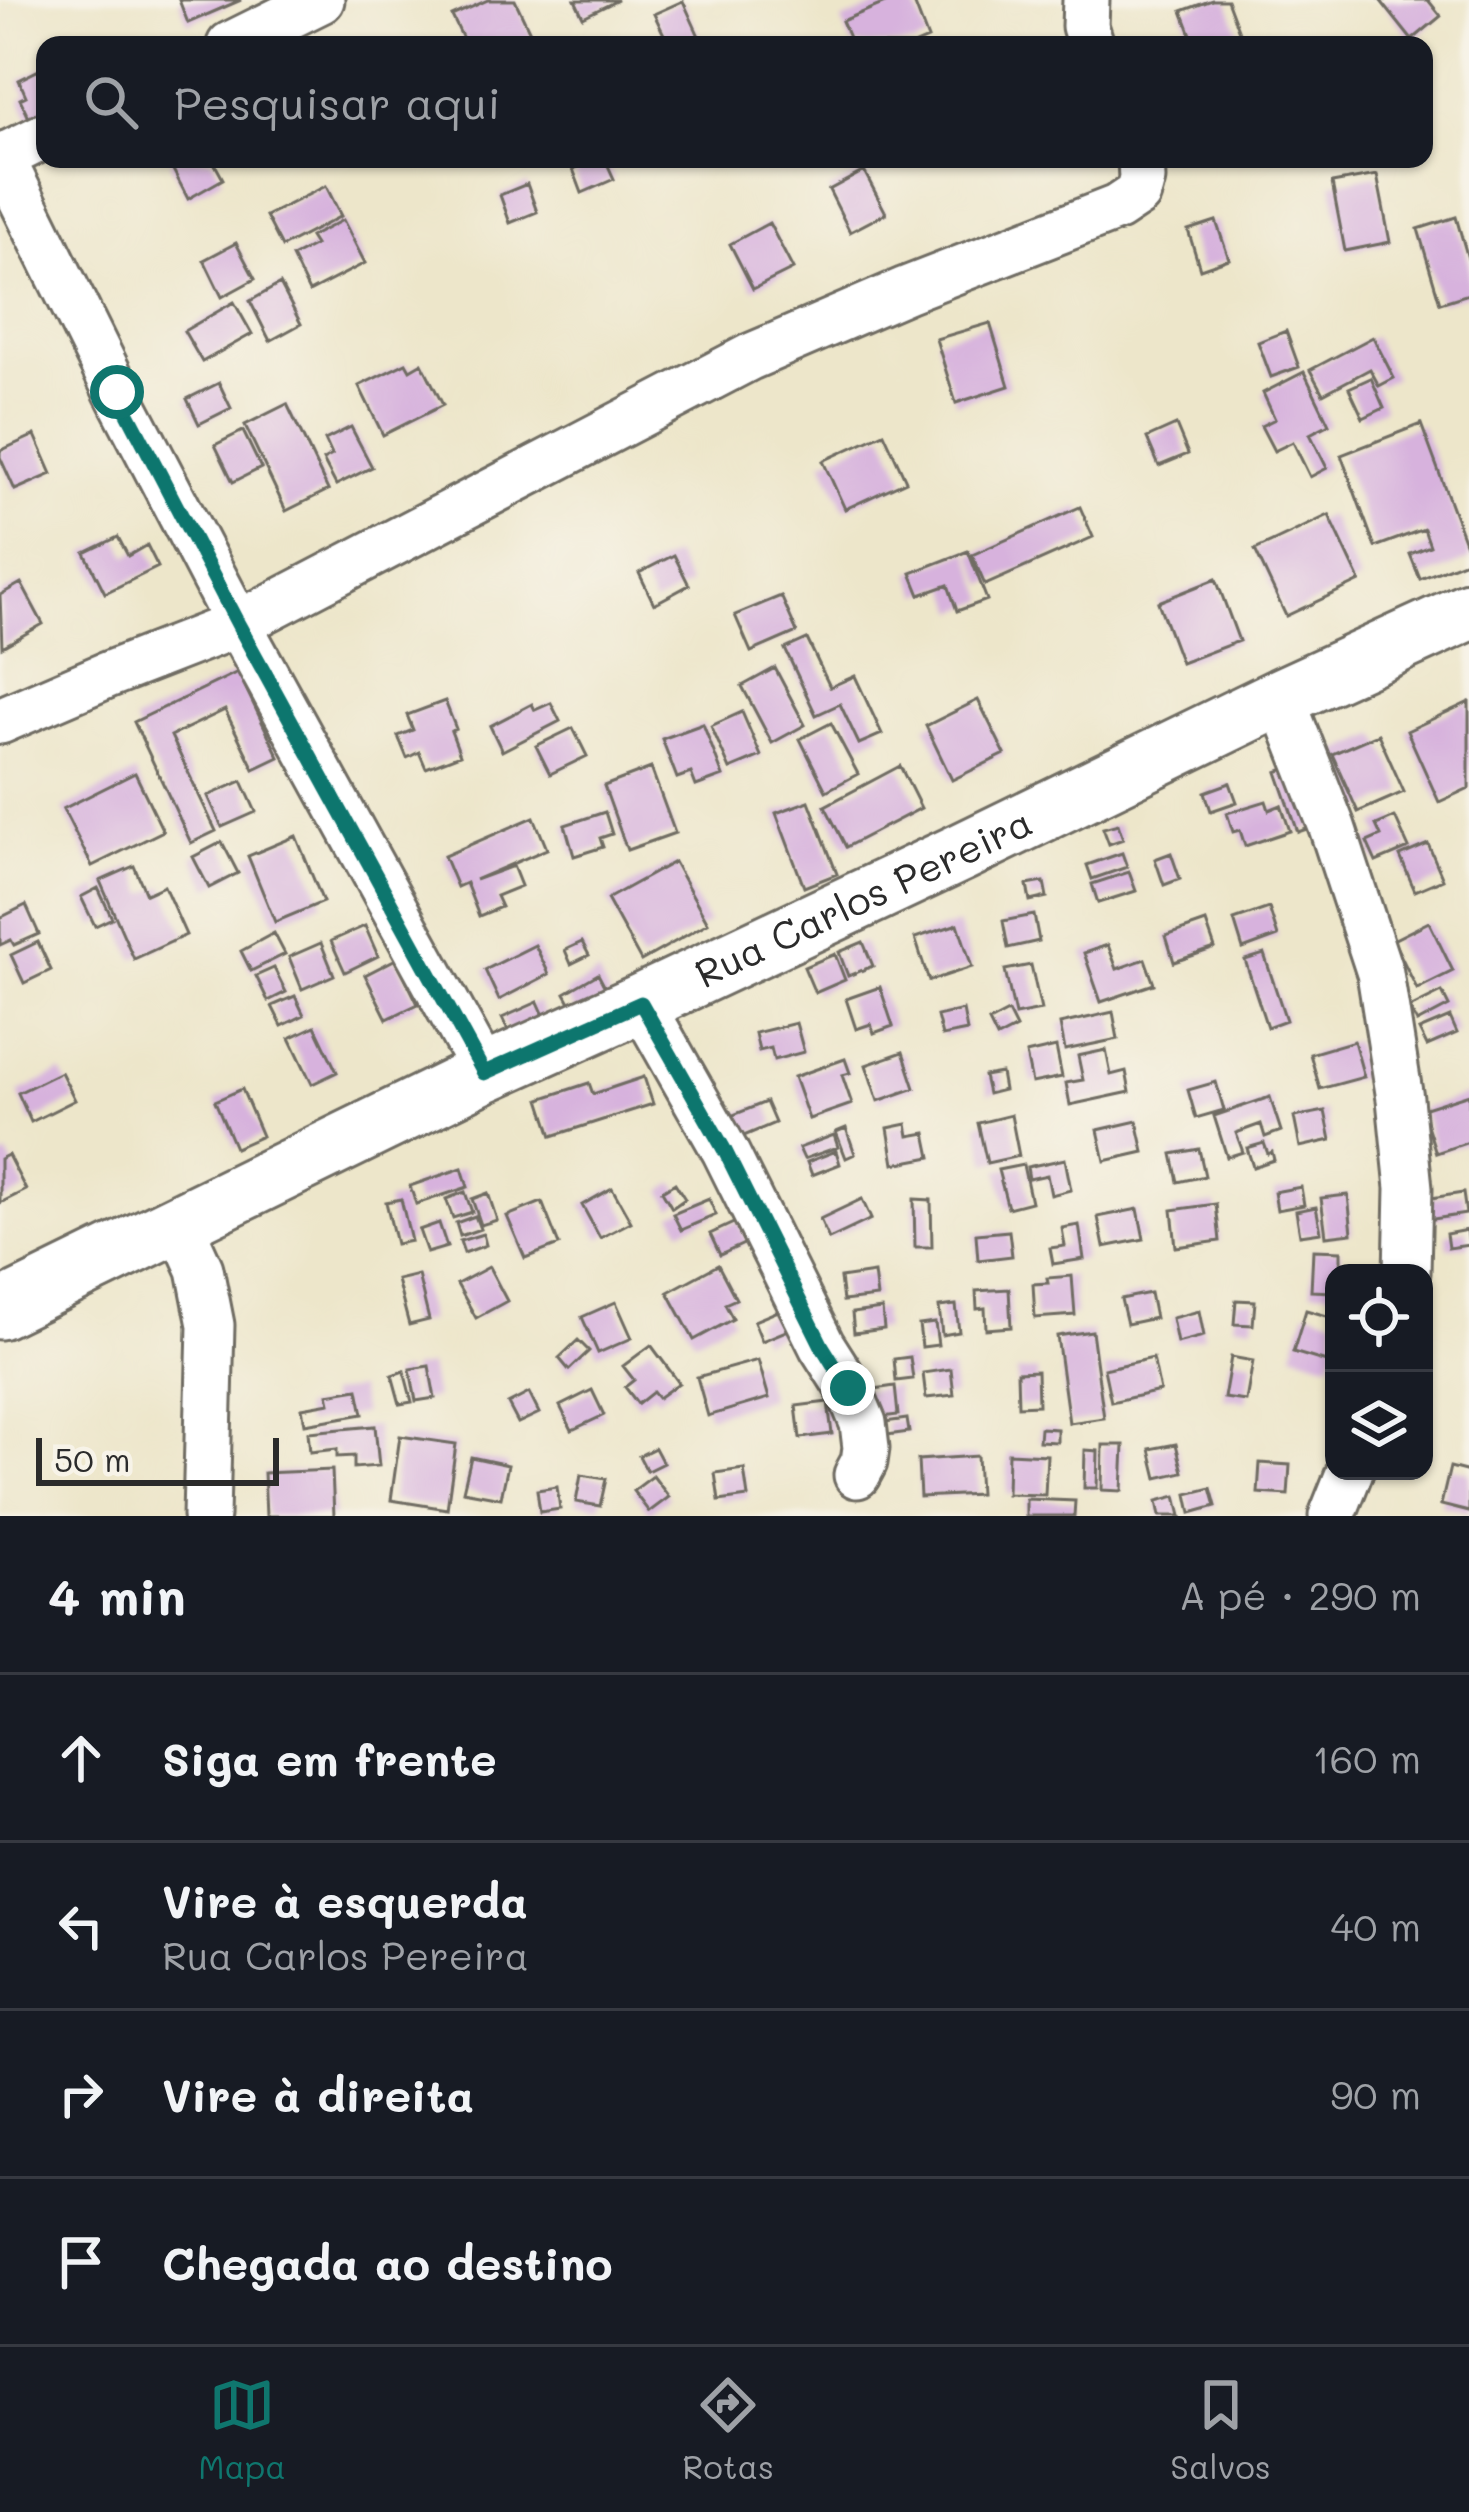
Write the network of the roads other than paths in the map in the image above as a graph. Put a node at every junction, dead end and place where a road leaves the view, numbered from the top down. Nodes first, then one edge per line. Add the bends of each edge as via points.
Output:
1 (321, 0) edge
2 (1086, 0) edge
3 (248, 36) edge
4 (1088, 36) edge
5 (36, 140) edge
6 (0, 157) edge
7 (1141, 168) edge
8 (1469, 611) edge
9 (238, 624) junction
10 (1282, 697) junction
11 (0, 722) edge
12 (641, 1003) junction
13 (484, 1073) junction
14 (179, 1223) junction
15 (1407, 1264) edge
16 (0, 1310) edge
17 (856, 1475) dead end
18 (1346, 1480) edge
19 (206, 1516) edge
20 (1332, 1516) edge

1 - 3 street
2 - 4 street
5 - 6 street
6 - 9 street
7 - 9 street via 1138,194 1117,208 750,357
8 - 10 main road, Rua Carlos Pereira
9 - 11 street
9 - 13 street
10 - 12 main road, Rua Carlos Pereira
10 - 15 street via 1380,973 1409,1188
12 - 13 main road, Rua Carlos Pereira
12 - 17 street via 848,1388 866,1448
13 - 14 main road, Rua Carlos Pereira
14 - 16 main road, Rua Carlos Pereira
14 - 19 street via 200,1269 211,1325
18 - 20 street

